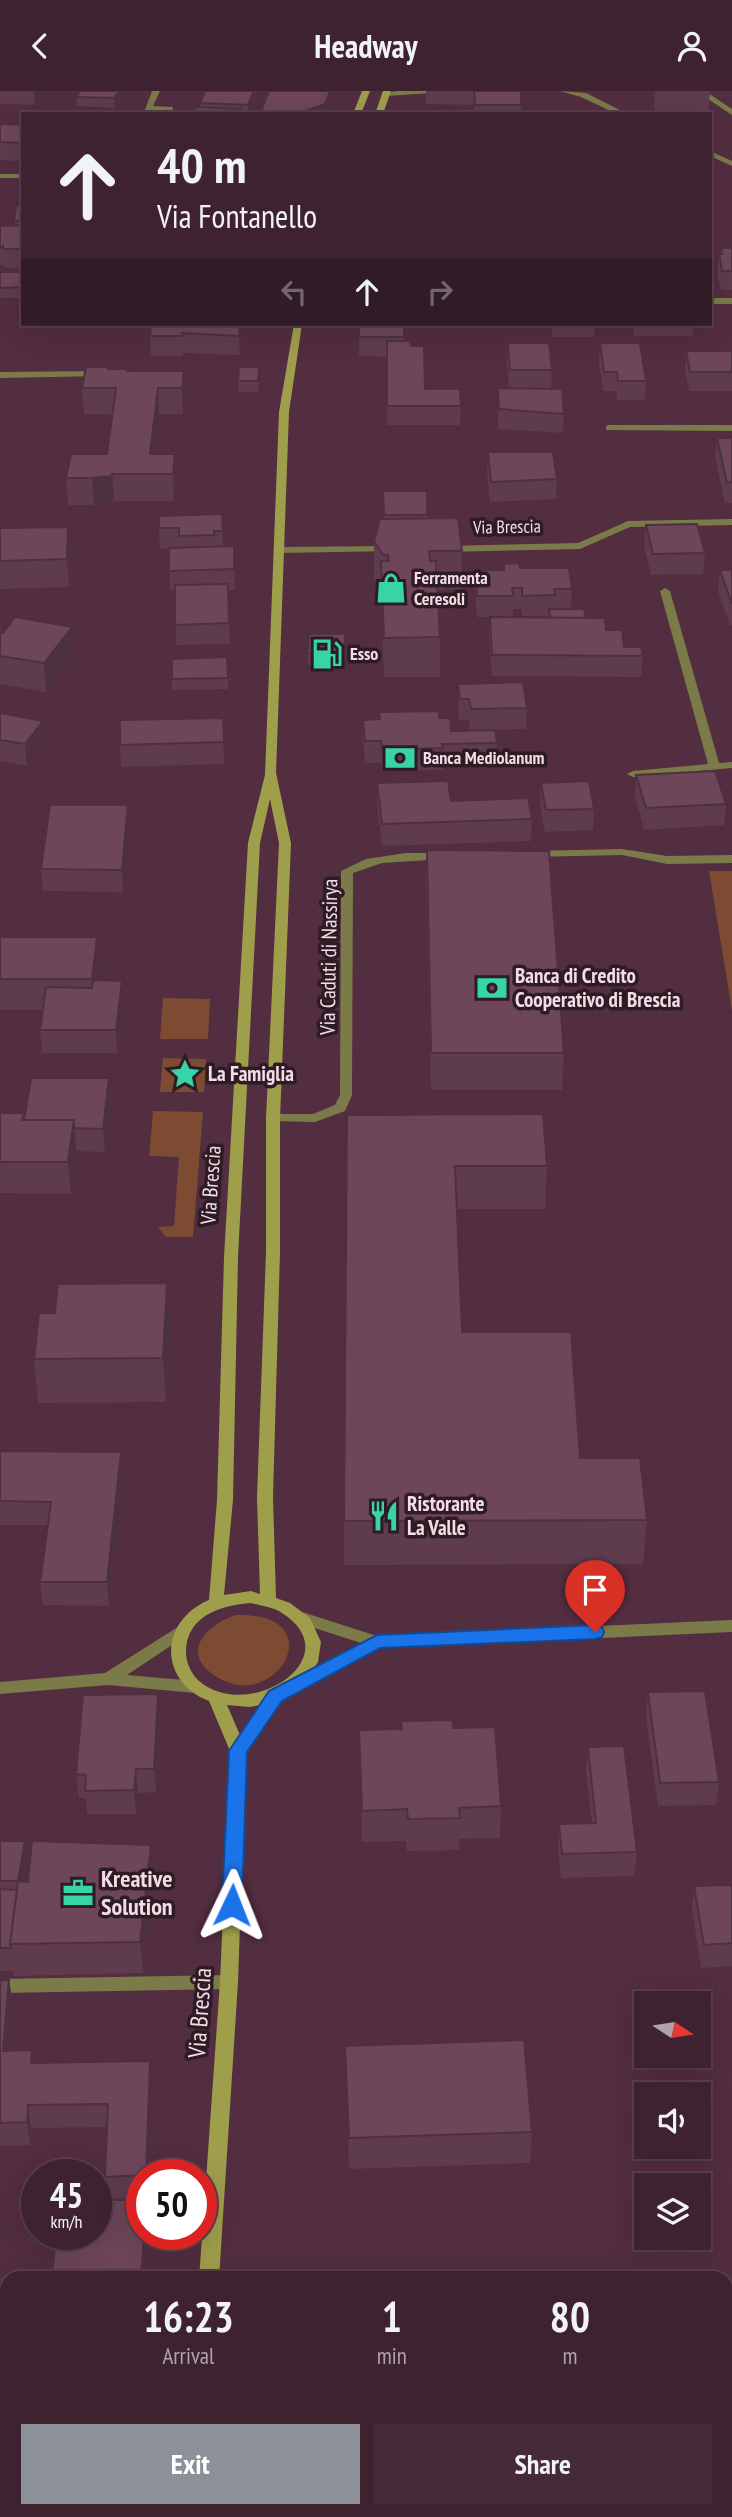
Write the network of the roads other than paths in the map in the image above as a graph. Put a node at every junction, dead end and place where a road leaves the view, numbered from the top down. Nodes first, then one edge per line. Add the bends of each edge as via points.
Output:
1 (156, 91) edge
2 (366, 91) edge
3 (432, 91) edge
4 (564, 91) edge
5 (700, 91) edge
6 (386, 93) edge
7 (169, 112) edge
8 (358, 112) edge
9 (380, 112) edge
10 (620, 112) edge
11 (732, 113) edge
12 (732, 153) edge
13 (712, 154) edge
14 (720, 157) junction
15 (732, 164) edge
16 (0, 176) edge
17 (21, 176) edge
18 (712, 301) edge
19 (732, 301) edge
20 (298, 326) edge
21 (114, 373) edge
22 (0, 375) edge
23 (609, 428) dead end
24 (732, 428) edge
25 (732, 522) edge
26 (401, 549) edge
27 (428, 549) edge
28 (278, 550) junction
29 (665, 591) dead end
30 (732, 765) edge
31 (714, 767) junction
32 (270, 773) junction
33 (633, 774) edge
34 (519, 855) edge
35 (454, 856) edge
36 (732, 859) edge
37 (273, 1118) junction
38 (268, 1600) junction
39 (216, 1602) junction
40 (302, 1618) junction
41 (732, 1626) edge
42 (181, 1631) junction
43 (377, 1642) junction
44 (108, 1679) junction
45 (297, 1683) junction
46 (195, 1687) junction
47 (0, 1688) edge
48 (275, 1696) junction
49 (216, 1698) junction
50 (238, 1751) junction
51 (229, 1982) junction
52 (0, 1986) edge
53 (210, 2271) edge

1 - 7 street via 148,108
2 - 8 main road
3 - 6 street
4 - 10 street
5 - 11 street
6 - 9 main road
12 - 14 street
13 - 14 street
14 - 15 street
16 - 17 street
18 - 19 street
20 - 28 main road, Via Brescia via 284,412
21 - 22 street
23 - 24 street
25 - 27 street, Via Brescia via 628,524 580,546
26 - 28 street
28 - 32 main road, Via Brescia
29 - 31 street
30 - 31 street
31 - 33 street
32 - 37 main road, Via Brescia via 285,843
32 - 39 main road, Via Brescia via 254,843 231,1257 225,1500
34 - 36 street via 622,852 667,860
35 - 37 street, Via Caduti di Nassirya via 365,861 347,871 346,1095 340,1108 315,1118
37 - 38 main road, Via Brescia via 265,1497
38 - 39 main road via 251,1597
38 - 40 main road
39 - 42 main road
40 - 43 street
40 - 45 main road via 314,1639 314,1651
41 - 43 street
42 - 44 street
42 - 46 main road via 177,1661
43 - 45 street
44 - 46 street
44 - 47 street
45 - 48 main road
46 - 49 main road
48 - 49 main road via 236,1702
48 - 50 main road
49 - 50 main road, Via Brescia
50 - 51 main road, Via Brescia
51 - 52 street
51 - 53 main road, Via Brescia

